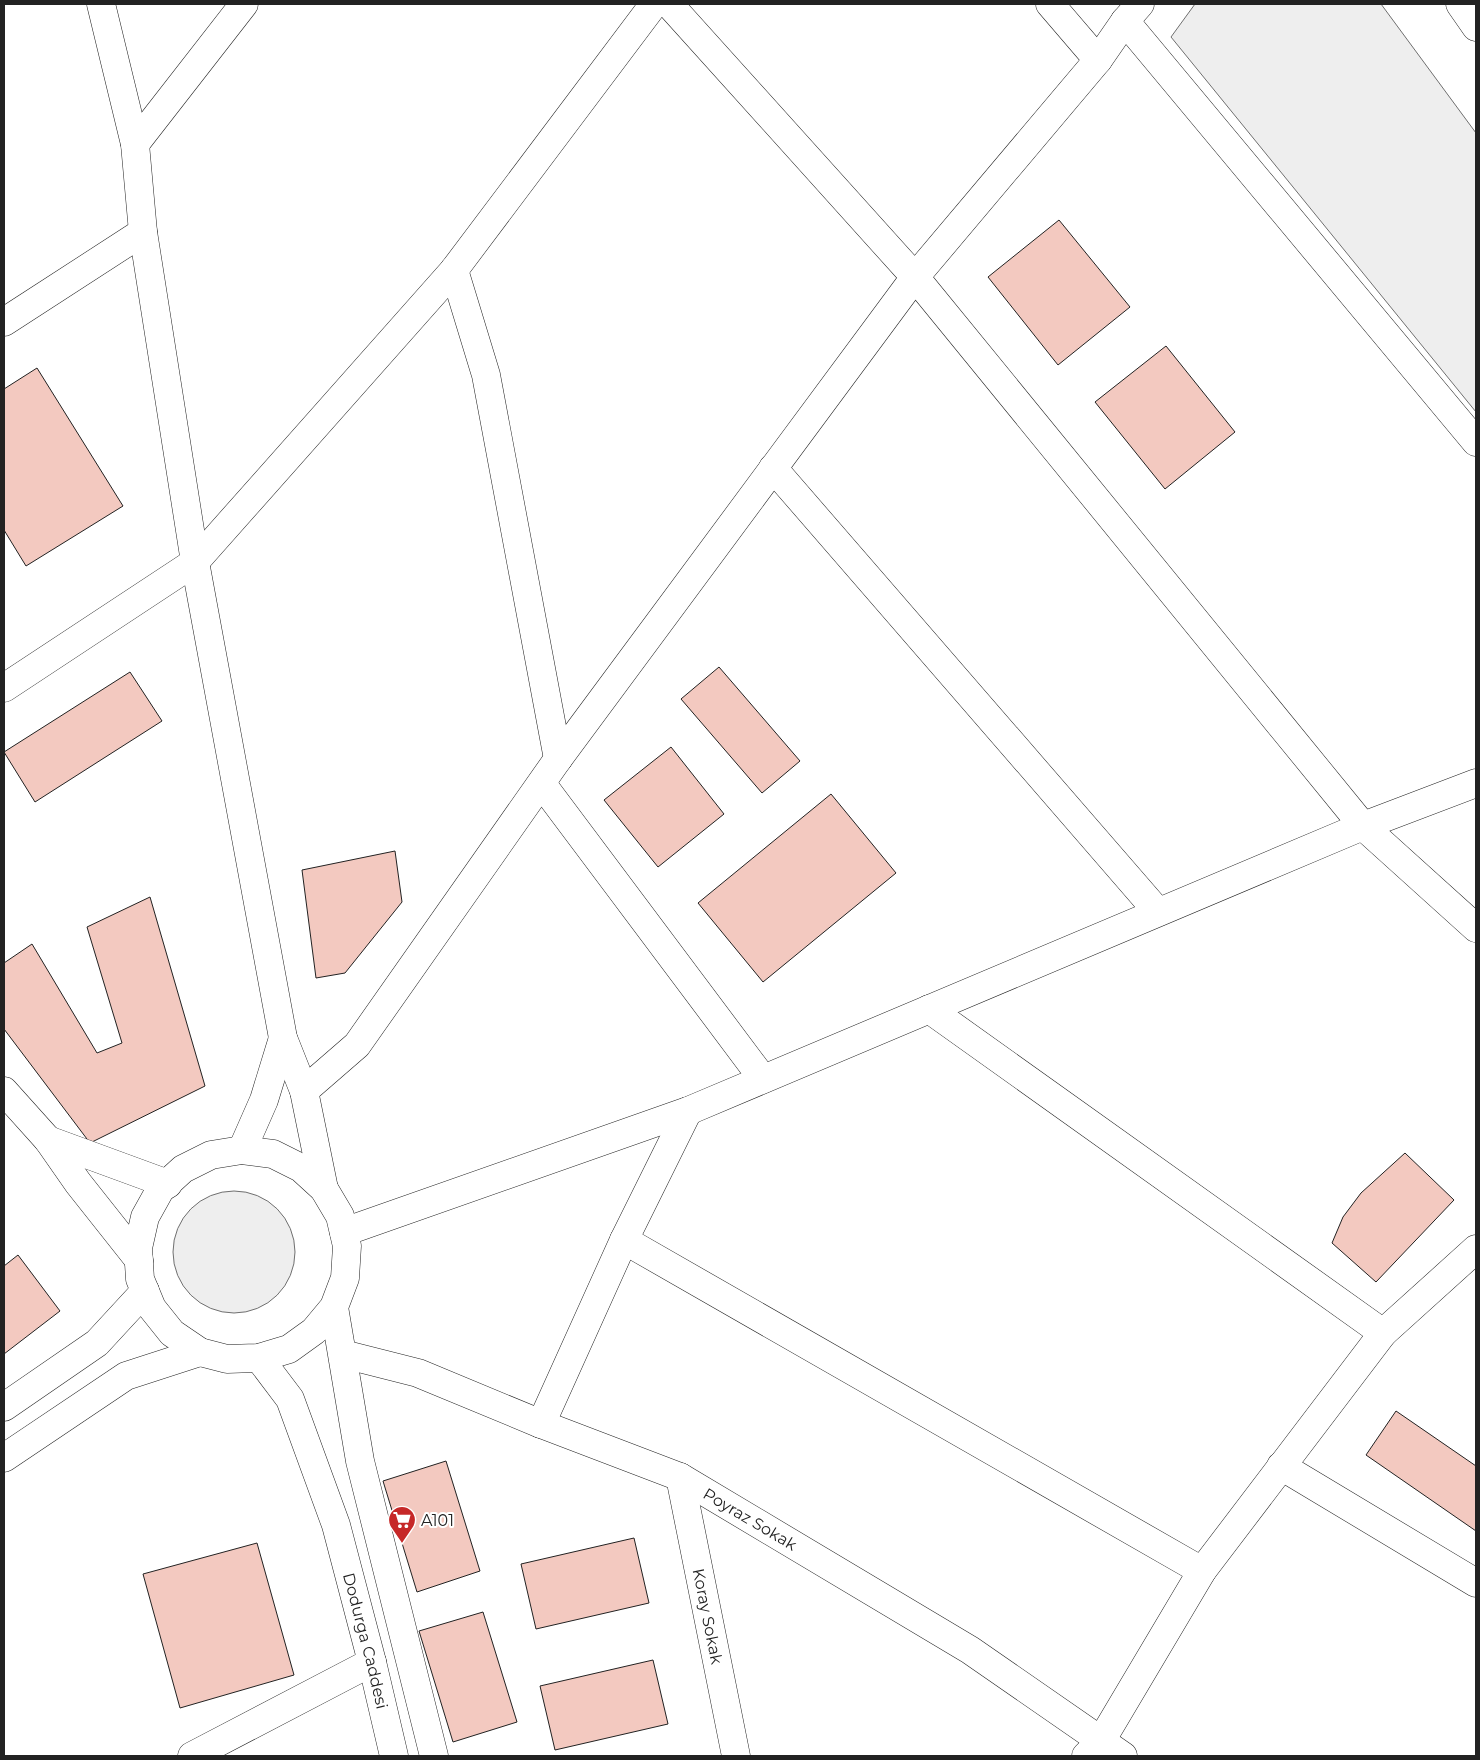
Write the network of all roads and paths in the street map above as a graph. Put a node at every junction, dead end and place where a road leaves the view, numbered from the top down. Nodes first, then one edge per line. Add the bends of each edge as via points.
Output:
1 (101, 4) edge
2 (244, 4) edge
3 (654, 4) edge
4 (669, 4) edge
5 (1050, 4) edge
6 (1460, 4) edge
7 (1133, 12) edge
8 (1476, 26) edge
9 (1098, 60) junction
10 (135, 144) junction
11 (143, 232) junction
12 (454, 270) junction
13 (915, 277) junction
14 (4, 322) edge
15 (1476, 442) edge
16 (773, 468) junction
17 (195, 562) junction
18 (4, 688) edge
19 (558, 759) junction
20 (1476, 783) edge
21 (542, 784) junction
22 (1363, 826) junction
23 (1158, 912) junction
24 (1476, 928) edge
25 (929, 1009) junction
26 (283, 1038) junction
27 (763, 1079) junction
28 (4, 1091) edge
29 (304, 1091) junction
30 (688, 1111) junction
31 (48, 1140) junction
32 (242, 1150) junction
33 (168, 1184) junction
34 (324, 1189) junction
35 (344, 1232) junction
36 (624, 1240) junction
37 (1476, 1249) edge
38 (139, 1260) junction
39 (145, 1291) junction
40 (334, 1307) junction
41 (1383, 1333) junction
42 (200, 1352) junction
43 (342, 1354) junction
44 (259, 1358) junction
45 (4, 1407) edge
46 (541, 1424) junction
47 (4, 1458) edge
48 (1282, 1466) junction
49 (680, 1477) junction
50 (1202, 1571) junction
51 (1476, 1583) edge
52 (372, 1662) junction
53 (1093, 1748) edge
54 (192, 1756) edge
55 (394, 1756) edge
56 (434, 1756) edge
57 (736, 1756) edge
58 (1123, 1756) edge

1 - 10 street
2 - 10 street
3 - 12 street
4 - 13 street
5 - 9 street
6 - 8 street
7 - 9 street
7 - 15 street
9 - 13 street
10 - 11 street
11 - 14 street
11 - 17 street
12 - 17 street
12 - 19 street via 486,375
13 - 16 street
13 - 22 street
16 - 19 street
16 - 23 street
17 - 18 street
17 - 26 street
19 - 21 street
20 - 22 street
21 - 27 street
21 - 29 street via 357,1045
22 - 23 street
22 - 24 street
23 - 25 street
25 - 27 street
25 - 41 street
26 - 29 street
26 - 32 street via 264,1100
27 - 30 street
28 - 31 street
29 - 34 street
30 - 35 street
30 - 36 street
31 - 33 street
31 - 38 street
32 - 33 street via 211,1155 183,1169
32 - 34 street via 273,1154 301,1168
33 - 38 street via 160,1190 145,1217 138,1248
34 - 35 street via 340,1216
35 - 40 street via 348,1246 345,1278
36 - 46 street
36 - 50 street
37 - 41 street
38 - 39 street via 140,1279
39 - 42 street via 152,1308 172,1333
39 - 45 street via 97,1343
40 - 43 street
40 - 44 street via 314,1331 289,1349
41 - 48 street
42 - 44 street via 228,1359
42 - 47 street via 126,1376
43 - 46 street, Poyraz Sokak via 418,1373
43 - 56 street via 360,1461
44 - 52 street, Dodurga Caddesi via 290,1399 336,1525
46 - 49 street, Poyraz Sokak
48 - 50 street
48 - 51 street
49 - 53 street, Poyraz Sokak via 970,1650
49 - 57 street, Koray Sokak
50 - 53 street
52 - 54 street
52 - 55 street, Dodurga Caddesi
53 - 58 street, Poyraz Sokak

